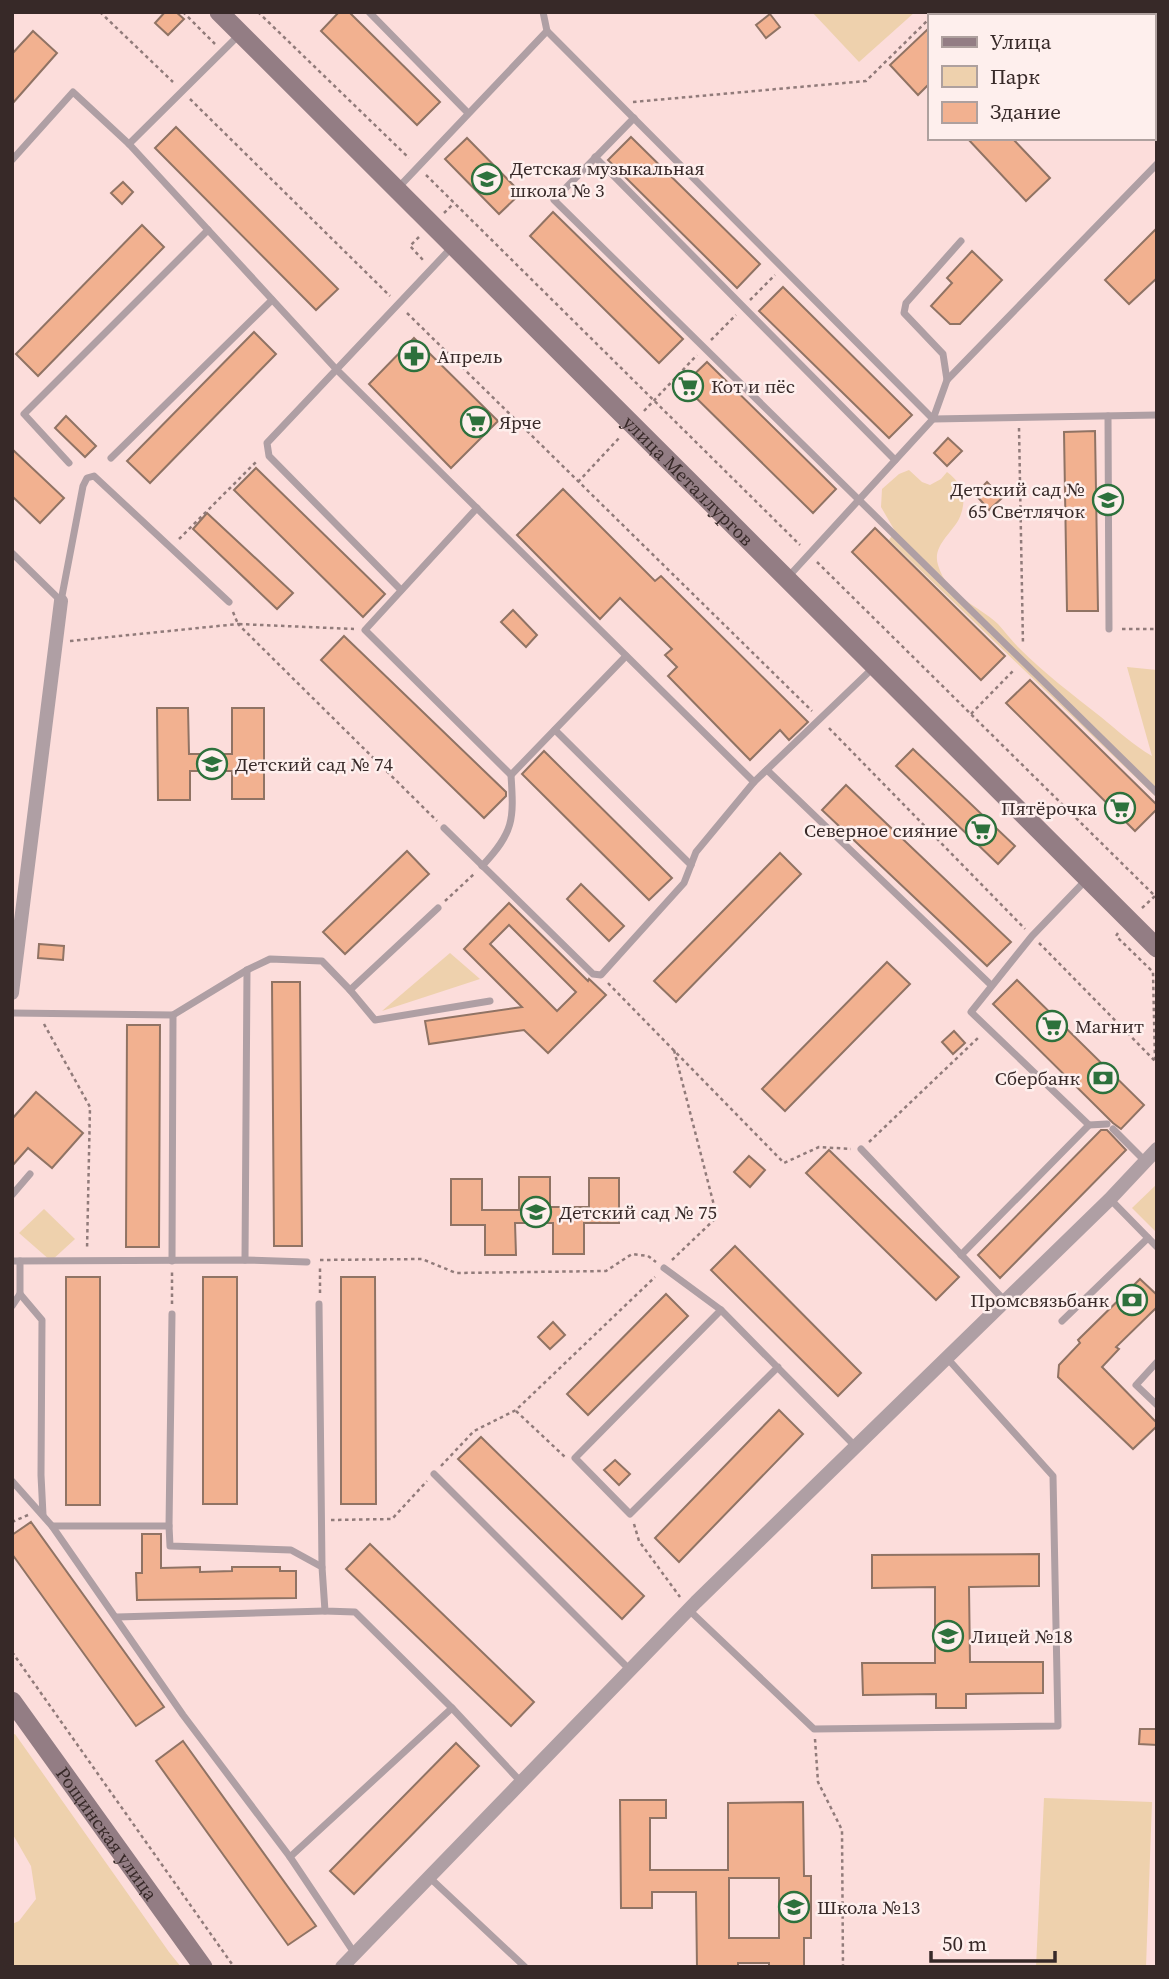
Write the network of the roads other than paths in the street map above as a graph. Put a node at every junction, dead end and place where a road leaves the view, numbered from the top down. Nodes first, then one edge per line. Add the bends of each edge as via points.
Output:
1 (219, 12) edge
2 (369, 12) edge
3 (543, 12) edge
4 (547, 31) junction
5 (240, 33) junction
6 (468, 113) junction
7 (634, 118) junction
8 (128, 144) junction
9 (595, 157) junction
10 (12, 160) edge
11 (1157, 164) edge
12 (397, 189) junction
13 (208, 230) junction
14 (961, 241) dead end
15 (454, 245) junction
16 (272, 300) junction
17 (336, 369) junction
18 (947, 380) junction
19 (1157, 415) edge
20 (1108, 416) junction
21 (933, 419) junction
22 (111, 458) dead end
23 (895, 460) junction
24 (69, 463) dead end
25 (859, 499) junction
26 (477, 508) junction
27 (12, 553) edge
28 (787, 577) junction
29 (401, 590) junction
30 (61, 601) junction
31 (229, 602) dead end
32 (1109, 629) road end
33 (626, 656) junction
34 (876, 665) junction
35 (555, 730) junction
36 (767, 770) junction
37 (511, 775) junction
38 (754, 782) junction
39 (1157, 793) edge
40 (444, 828) road end
41 (482, 866) junction
42 (691, 866) junction
43 (1086, 879) junction
44 (438, 908) road end
45 (18, 912) edge
46 (1155, 943) edge
47 (247, 970) junction
48 (991, 985) junction
49 (349, 990) junction
50 (12, 993) edge
51 (490, 1001) dead end
52 (12, 1013) edge
53 (173, 1015) junction
54 (1089, 1125) junction
55 (861, 1149) road end
56 (1157, 1149) edge
57 (1145, 1161) junction
58 (30, 1174) dead end
59 (12, 1195) edge
60 (1110, 1199) junction
61 (1148, 1238) junction
62 (1157, 1247) edge
63 (961, 1255) junction
64 (245, 1260) junction
65 (16, 1261) edge
66 (172, 1261) junction
67 (307, 1262) dead end
68 (664, 1268) road end
69 (20, 1294) junction
70 (1006, 1301) junction
71 (320, 1304) road end
72 (12, 1306) edge
73 (721, 1310) junction
74 (172, 1314) road end
75 (1062, 1321) dead end
76 (947, 1358) junction
77 (1157, 1362) edge
78 (778, 1367) junction
79 (1157, 1405) edge
80 (856, 1447) junction
81 (435, 1474) road end
82 (12, 1481) edge
83 (43, 1516) junction
84 (52, 1526) junction
85 (169, 1526) junction
86 (322, 1567) junction
87 (689, 1610) junction
88 (325, 1611) junction
89 (117, 1618) junction
90 (630, 1670) junction
91 (452, 1708) junction
92 (16, 1713) edge
93 (522, 1782) junction
94 (290, 1857) junction
95 (429, 1877) junction
96 (355, 1954) junction
97 (519, 1965) edge
98 (203, 1967) edge
99 (342, 1967) edge

1 - 5 main road, улица Металлургов
2 - 6 lane
3 - 4 lane
4 - 6 lane
4 - 7 lane
5 - 8 lane
5 - 12 main road, улица Металлургов
6 - 12 lane
7 - 9 lane
7 - 21 lane
8 - 10 lane via 73,92
8 - 13 lane
9 - 23 lane
9 - 25 lane via 554,200
11 - 18 lane
12 - 15 main road, улица Металлургов
13 - 16 lane
13 - 24 lane via 23,414
14 - 18 lane via 906,303 904,313 943,354
15 - 17 lane
15 - 28 main road, улица Металлургов
16 - 17 lane
16 - 22 lane
17 - 26 lane
17 - 29 lane via 267,443 269,456
18 - 21 lane
19 - 20 lane
20 - 21 lane
20 - 32 lane
21 - 23 lane
23 - 25 lane
25 - 28 lane
25 - 39 lane
26 - 29 lane
26 - 33 lane
27 - 30 lane
28 - 34 main road, улица Металлургов
29 - 37 lane via 365,630
30 - 31 lane via 83,486 94,476
30 - 45 street
33 - 35 lane
33 - 38 lane
34 - 36 lane
34 - 43 main road, улица Металлургов
35 - 37 lane
35 - 42 lane
36 - 38 lane
36 - 48 lane
37 - 41 lane via 509,832
38 - 42 lane via 696,852
40 - 41 lane
41 - 42 lane via 593,974 601,975 684,883
43 - 46 main road, улица Металлургов
43 - 48 lane
44 - 49 lane
45 - 50 street
47 - 49 lane via 270,959 323,961
47 - 53 lane
47 - 64 lane
48 - 54 lane via 971,1012
49 - 51 lane via 375,1020
52 - 53 lane
53 - 66 lane
54 - 57 lane via 1110,1126
54 - 63 lane
55 - 63 lane
56 - 57 street
57 - 60 street
58 - 59 lane
60 - 61 lane
60 - 70 street
61 - 62 lane
61 - 75 lane
63 - 70 lane
64 - 66 lane
64 - 67 lane
65 - 66 lane
65 - 69 lane
68 - 73 lane
69 - 72 lane
69 - 83 lane via 42,1320
70 - 76 street
71 - 86 lane
73 - 78 lane
73 - 78 lane via 575,1458 630,1514
74 - 85 lane
76 - 80 street
76 - 87 lane via 1053,1476 1058,1726 814,1729
77 - 79 lane via 1136,1385
78 - 80 lane
80 - 87 street
81 - 90 lane
82 - 83 lane
83 - 84 lane
84 - 85 lane
84 - 89 lane
85 - 86 lane via 170,1546 291,1550
86 - 88 lane
87 - 90 street
88 - 89 lane
88 - 91 lane via 355,1612
89 - 94 lane
90 - 93 street
91 - 93 lane
91 - 94 lane
92 - 98 main road, Рощинская улица
93 - 95 street
94 - 96 lane
95 - 96 street
95 - 97 lane
96 - 99 street

